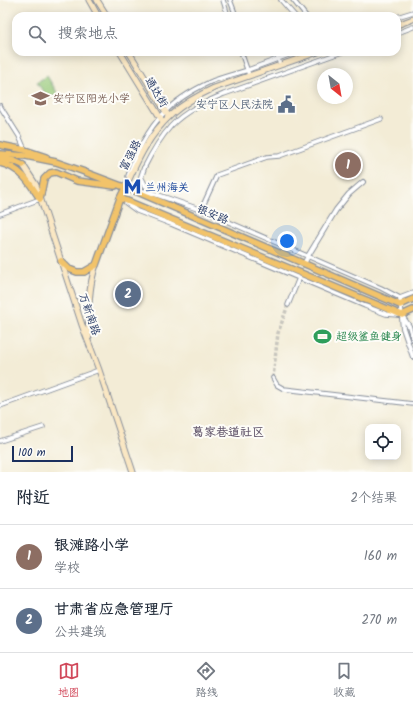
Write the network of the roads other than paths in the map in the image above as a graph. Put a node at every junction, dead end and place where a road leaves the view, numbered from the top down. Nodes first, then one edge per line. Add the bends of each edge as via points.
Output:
1 (88, 0) edge
2 (97, 0) edge
3 (223, 0) edge
4 (230, 0) edge
5 (281, 0) edge
6 (293, 0) edge
7 (96, 12) edge
8 (104, 12) edge
9 (227, 12) edge
10 (234, 12) edge
11 (292, 12) edge
12 (303, 12) edge
13 (413, 12) edge
14 (401, 16) edge
15 (413, 19) edge
16 (401, 24) edge
17 (413, 27) edge
18 (401, 32) edge
19 (122, 56) edge
20 (131, 56) edge
21 (242, 56) edge
22 (284, 56) edge
23 (306, 56) edge
24 (331, 56) edge
25 (278, 58) junction
26 (280, 65) junction
27 (248, 73) junction
28 (0, 106) edge
29 (165, 111) junction
30 (160, 117) junction
31 (381, 119) dead end
32 (166, 120) junction
33 (171, 126) junction
34 (0, 145) edge
35 (25, 150) junction
36 (0, 154) edge
37 (0, 159) edge
38 (56, 162) junction
39 (0, 163) edge
40 (23, 165) joint
41 (144, 168) joint
42 (363, 182) dead end
43 (125, 188) junction
44 (152, 193) junction
45 (120, 198) junction
46 (40, 199) junction
47 (201, 210) junction
48 (0, 213) edge
49 (308, 256) junction
50 (62, 261) junction
51 (96, 264) junction
52 (304, 264) junction
53 (299, 278) junction
54 (413, 293) edge
55 (400, 298) junction
56 (413, 299) edge
57 (288, 305) tunnel mouth
58 (400, 305) junction
59 (413, 310) edge
60 (402, 315) junction
61 (413, 339) edge
62 (89, 342) junction
63 (413, 357) edge
64 (99, 370) junction
65 (273, 378) dead end
66 (412, 404) edge
67 (0, 406) edge
68 (43, 427) dead end
69 (0, 441) edge
70 (133, 472) edge

1 - 7 main road
2 - 8 main road
3 - 9 street
4 - 10 street
5 - 11 street
6 - 12 street
13 - 14 street
15 - 16 main road
17 - 18 street
19 - 30 main road, 通达街
20 - 29 main road, 通达街
21 - 27 street
22 - 25 street, 富强路
23 - 26 main road, 富强路
24 - 33 street via 204,102
25 - 26 street
25 - 27 street, 富强路
26 - 27 main road, 富强路
27 - 29 street, 富强路 via 209,83
27 - 32 main road, 富强路 via 198,96
28 - 35 street
29 - 30 street, 富强路
29 - 32 main road, 通达街
30 - 32 main road, 通达街
30 - 43 street, 富强路 via 132,163
31 - 47 street via 279,156 267,157 217,175
32 - 33 street
32 - 43 main road, 富强路 via 142,151
33 - 41 street
34 - 35 main road
35 - 38 main road
36 - 38 main road, 银安路
37 - 40 main road
38 - 43 main road, 银安路
39 - 46 main road via 15,168 25,177
40 - 46 main road, 万新南路 via 36,184
41 - 44 street via 141,177
42 - 49 street via 336,210
43 - 44 street
43 - 45 main road
43 - 46 main road via 77,181 56,172 50,173 44,179
43 - 52 main road, 银安路
44 - 47 street
45 - 51 main road
45 - 53 street via 137,211
45 - 60 main road, 银安路
46 - 48 street
46 - 50 main road, 万新南路
47 - 49 street
49 - 52 street
49 - 55 street
50 - 51 main road via 69,269 77,272 84,272
50 - 62 main road, 万新南路
51 - 62 main road via 90,294
52 - 58 main road, 银安路
53 - 57 street
53 - 60 street via 386,314
54 - 55 street
55 - 58 street
56 - 58 main road
58 - 60 street
59 - 60 main road
60 - 61 street
60 - 63 street via 403,328
62 - 64 main road, 万新南路
64 - 67 street
64 - 70 main road, 万新南路
65 - 66 street via 277,385 284,389
68 - 69 street

